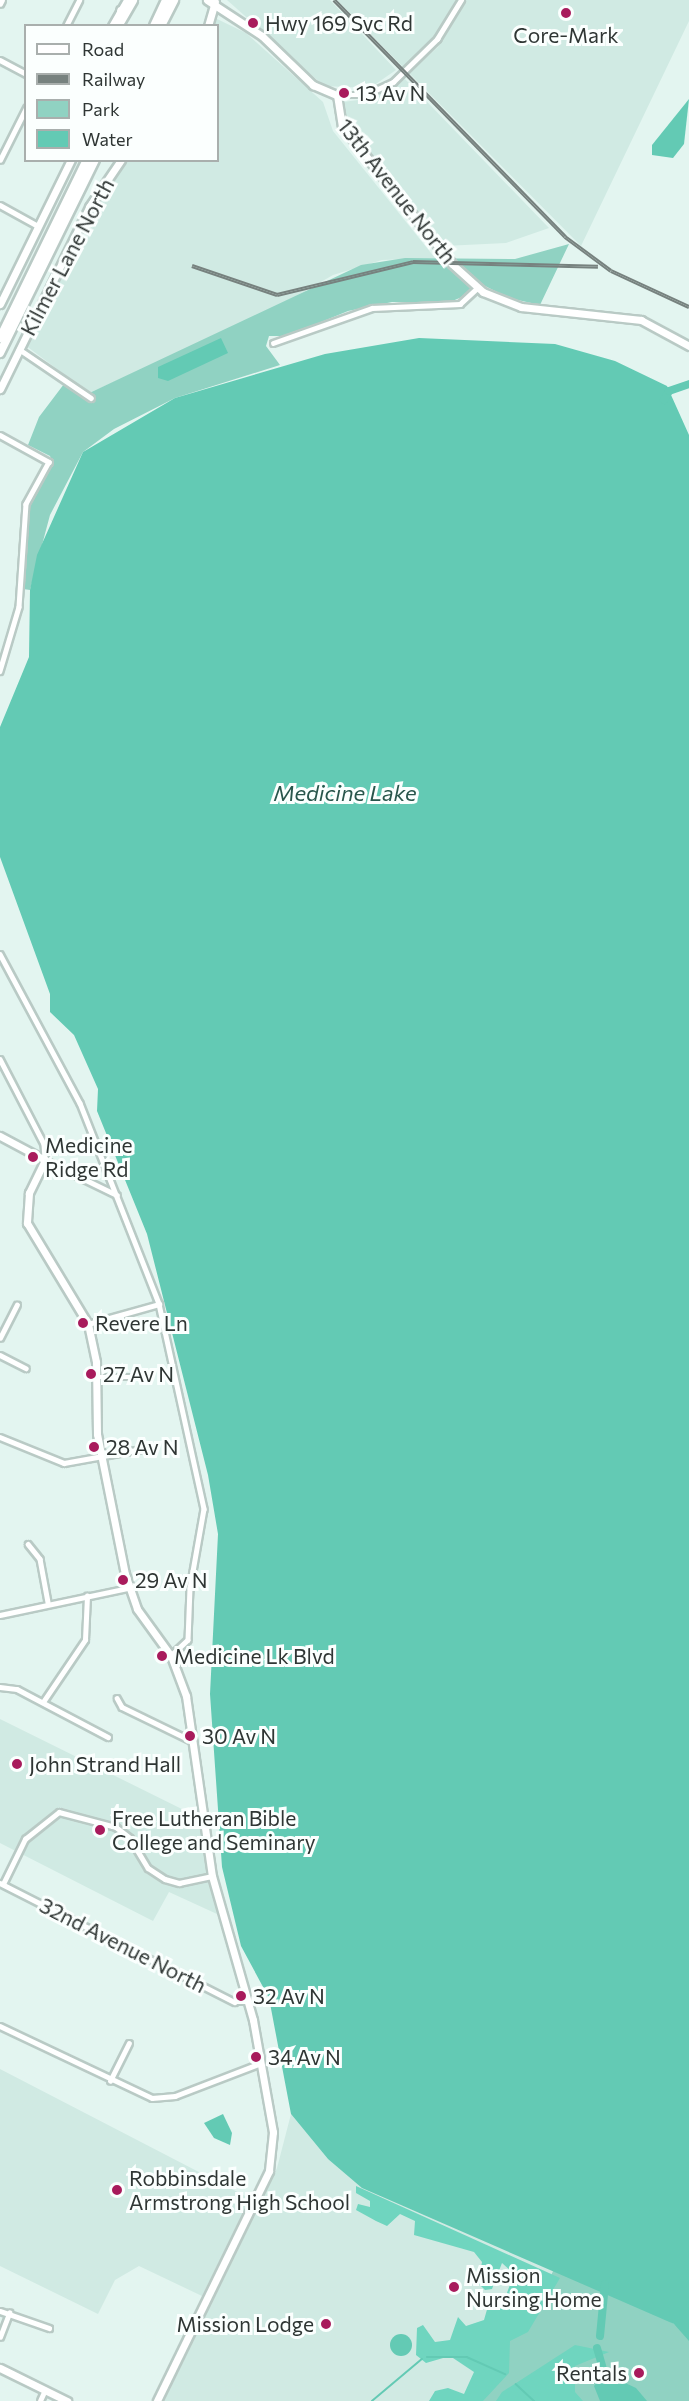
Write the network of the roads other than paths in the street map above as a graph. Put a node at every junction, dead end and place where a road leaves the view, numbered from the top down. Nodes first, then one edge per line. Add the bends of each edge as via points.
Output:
1 (79, 0) edge
2 (127, 0) edge
3 (133, 0) edge
4 (171, 0) edge
5 (207, 0) edge
6 (461, 0) edge
7 (215, 2) edge
8 (121, 11) joint
9 (67, 24) edge
10 (117, 24) edge
11 (118, 24) edge
12 (155, 24) edge
13 (162, 24) edge
14 (207, 24) edge
15 (0, 60) edge
16 (24, 73) edge
17 (337, 95) junction
18 (24, 112) edge
19 (0, 160) edge
20 (70, 162) edge
21 (88, 162) edge
22 (89, 162) edge
23 (99, 162) edge
24 (120, 162) edge
25 (0, 205) edge
26 (72, 207) junction
27 (38, 226) junction
28 (477, 288) junction
29 (0, 304) edge
30 (0, 338) edge
31 (273, 343) dead end
32 (689, 346) edge
33 (19, 349) junction
34 (0, 353) edge
35 (0, 389) edge
36 (91, 398) dead end
37 (0, 435) edge
38 (0, 671) edge
39 (0, 956) edge
40 (0, 1059) edge
41 (0, 1137) edge
42 (45, 1160) junction
43 (117, 1195) junction
44 (159, 1304) junction
45 (17, 1305) dead end
46 (88, 1324) junction
47 (0, 1338) edge
48 (0, 1355) edge
49 (26, 1368) dead end
50 (97, 1377) junction
51 (133, 1377) dead end
52 (0, 1437) edge
53 (147, 1448) dead end
54 (102, 1458) junction
55 (28, 1544) dead end
56 (128, 1588) junction
57 (87, 1596) junction
58 (48, 1602) junction
59 (0, 1615) edge
60 (171, 1656) junction
61 (0, 1687) edge
62 (117, 1698) dead end
63 (43, 1702) junction
64 (108, 1737) dead end
65 (192, 1741) junction
66 (212, 1876) junction
67 (1, 1884) edge
68 (247, 2002) junction
69 (0, 2026) edge
70 (129, 2043) dead end
71 (261, 2063) junction
72 (110, 2081) junction
73 (0, 2311) edge
74 (9, 2313) junction
75 (49, 2328) dead end
76 (0, 2337) edge
77 (0, 2367) edge
78 (45, 2390) junction
79 (40, 2401) edge
80 (67, 2401) edge
81 (157, 2401) edge

1 - 9 street
2 - 8 street
3 - 11 street
4 - 12 highway
4 - 13 highway
5 - 7 street, 13th Avenue North
6 - 17 street via 438,39 393,82 365,95
7 - 14 street
7 - 17 street, 13th Avenue North via 268,41 305,79
8 - 10 highway
15 - 16 street
17 - 28 street, 13th Avenue North via 342,126
18 - 19 street
20 - 27 street
21 - 30 highway
22 - 26 highway
23 - 26 highway
24 - 33 street, Kilmer Lane North via 92,201
25 - 27 street
26 - 34 highway
27 - 29 street
28 - 31 street via 460,304 372,308
28 - 32 street via 521,307 641,320
33 - 35 street, Kilmer Lane North
33 - 36 street
37 - 38 street via 43,456 48,465 26,504 18,616
39 - 43 street via 80,1103
40 - 42 street via 44,1144
41 - 42 street
42 - 43 street
42 - 46 street via 29,1193 27,1222
43 - 44 street
44 - 46 street
44 - 60 street via 204,1509 188,1640
45 - 47 street
46 - 50 street
48 - 49 street
50 - 51 street
50 - 54 street
52 - 54 street via 52,1462
53 - 54 street
54 - 56 street
55 - 58 street via 40,1559
56 - 57 street
56 - 60 street
57 - 58 street
57 - 63 street via 85,1640
58 - 59 street
60 - 65 street via 186,1696
61 - 63 street
62 - 65 street via 122,1707
63 - 64 street
65 - 66 street
66 - 67 street via 179,1882 165,1879 148,1868 130,1838 116,1827 58,1812 25,1839
66 - 68 street
67 - 68 street, 32nd Avenue North via 235,2002
68 - 71 street
69 - 72 street
70 - 72 street
71 - 72 street via 163,2098 141,2095
71 - 81 street via 273,2132 269,2171
73 - 74 street
74 - 75 street
74 - 76 street
77 - 78 street
78 - 79 street
78 - 80 street

